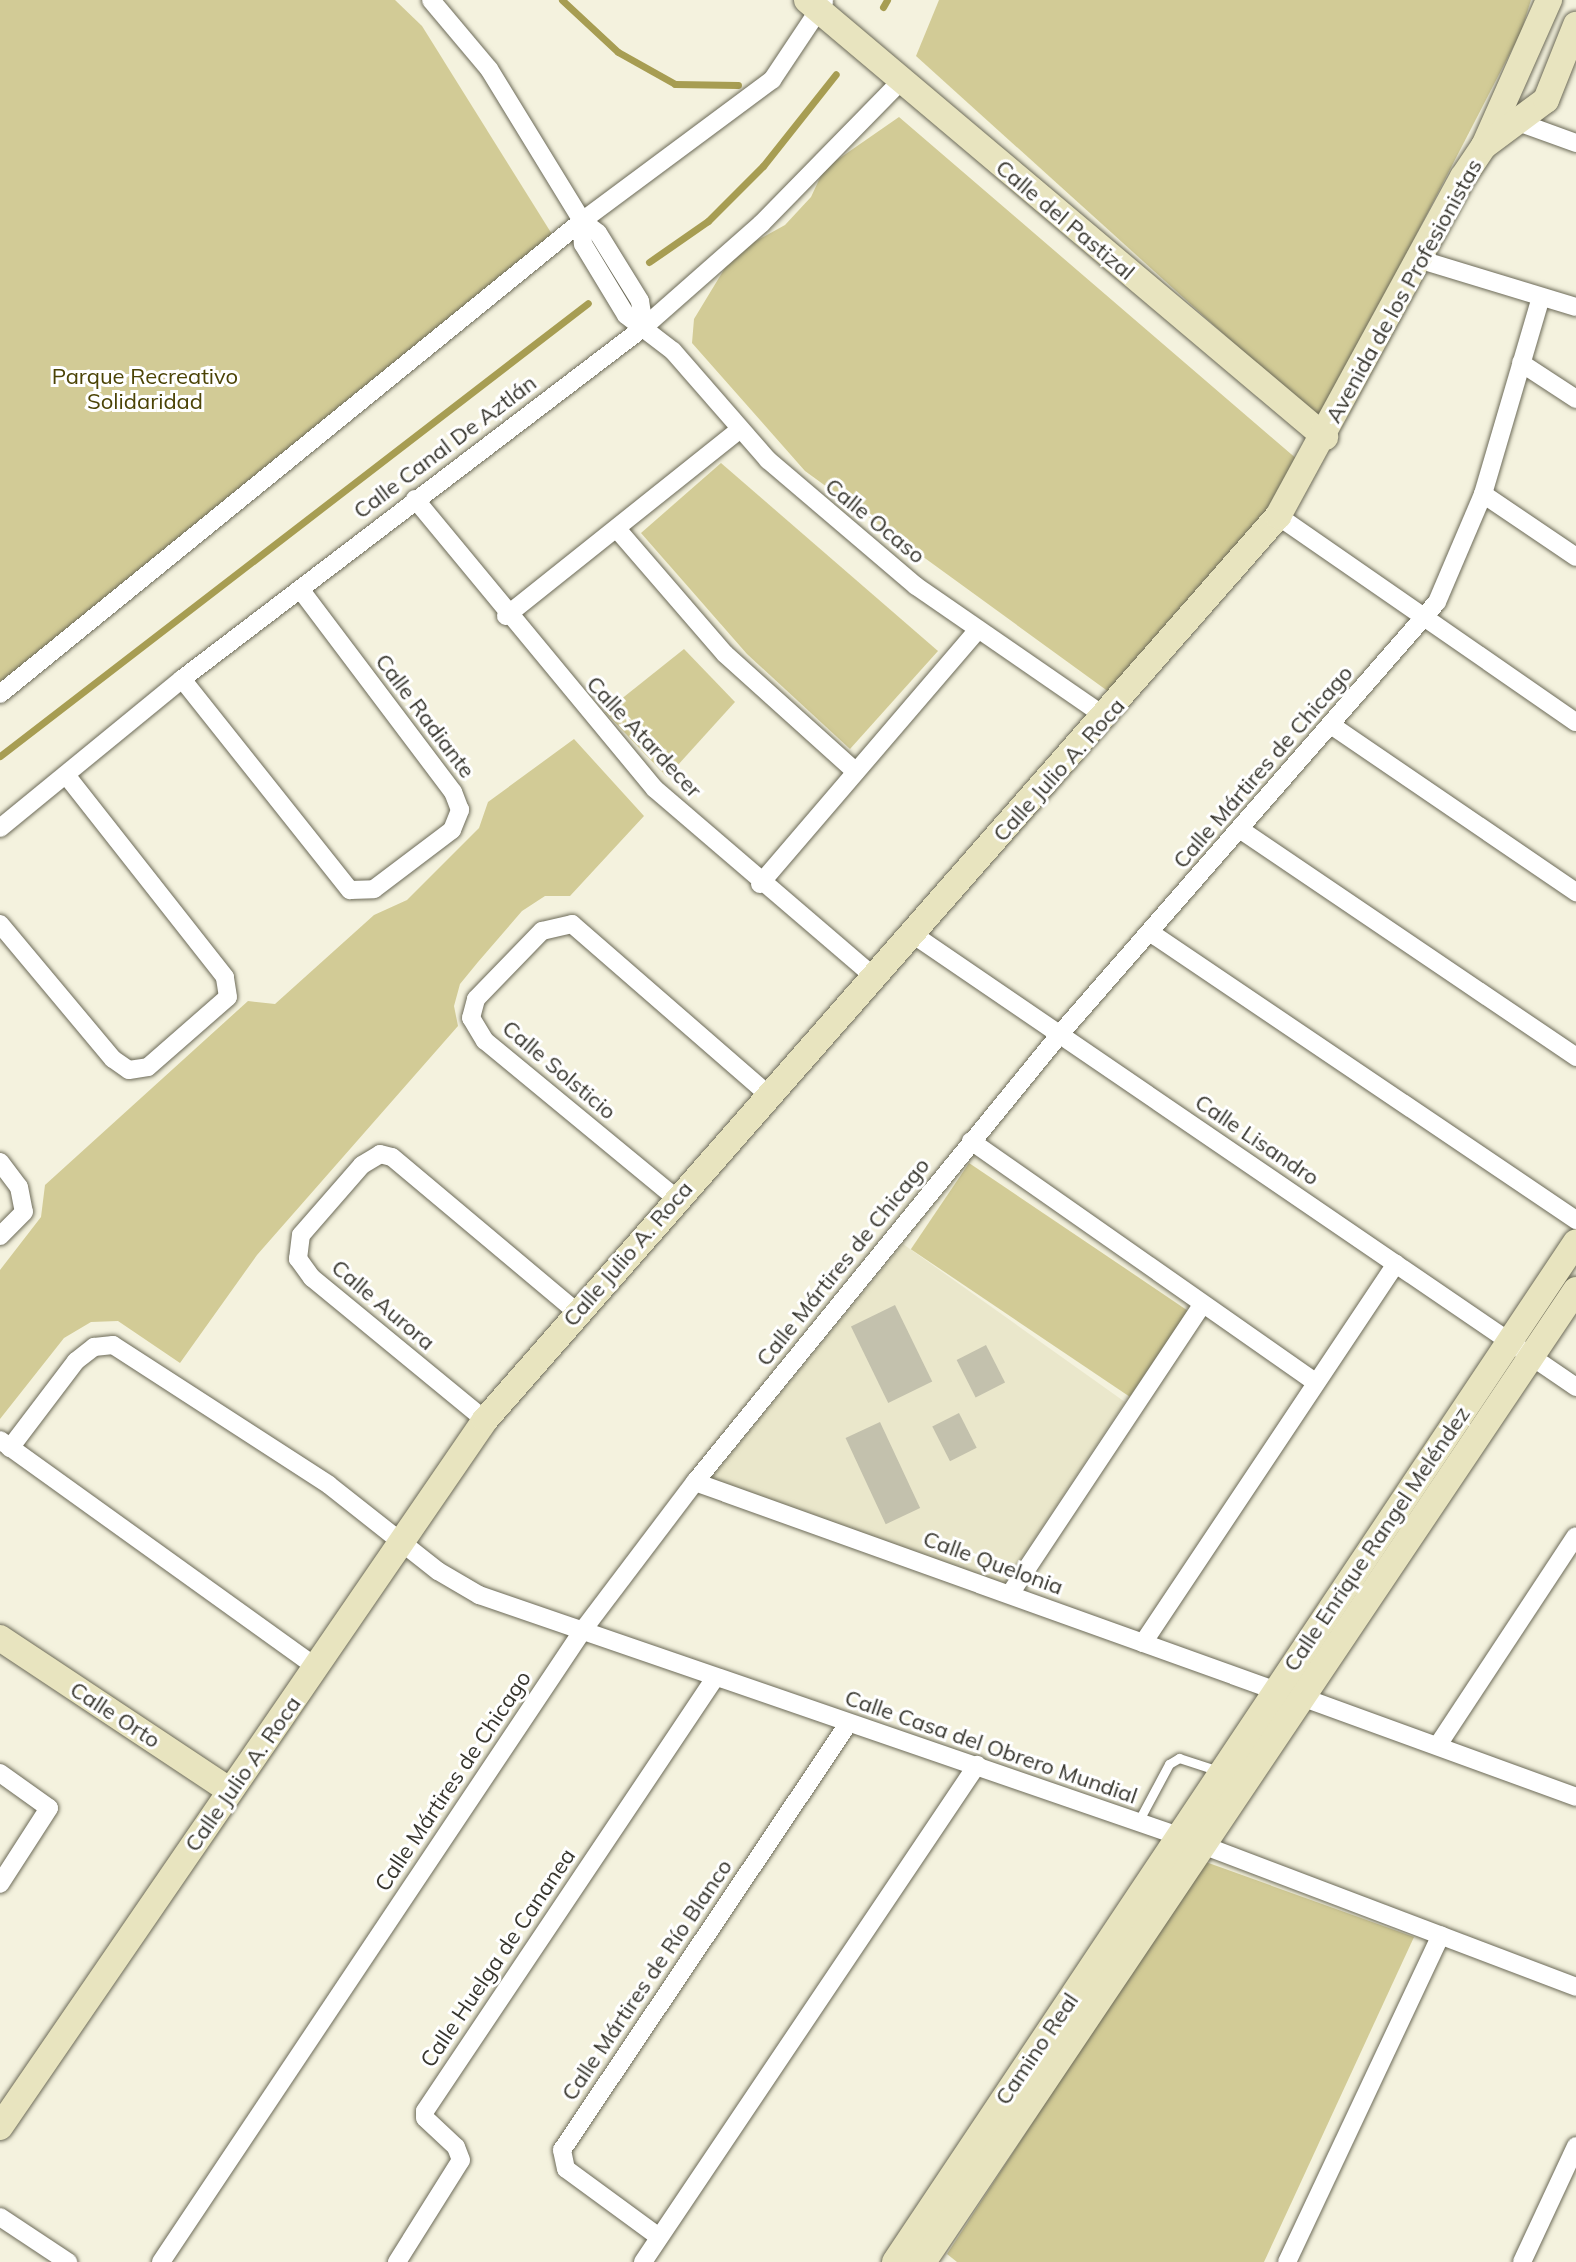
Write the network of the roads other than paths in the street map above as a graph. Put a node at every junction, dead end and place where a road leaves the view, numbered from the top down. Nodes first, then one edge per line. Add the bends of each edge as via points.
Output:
1 (431, 0) edge
2 (1549, 0) edge
3 (817, 4) edge
4 (1576, 25) edge
5 (900, 82) junction
6 (1495, 113) junction
7 (1520, 124) junction
8 (1576, 143) edge
9 (1484, 146) junction
10 (582, 221) junction
11 (1418, 259) junction
12 (1541, 297) junction
13 (1576, 307) edge
14 (644, 327) junction
15 (1521, 363) junction
16 (1576, 399) edge
17 (738, 431) junction
18 (1325, 437) junction
19 (1483, 494) junction
20 (415, 499) junction
21 (1278, 516) junction
22 (617, 529) junction
23 (1576, 557) edge
24 (300, 589) junction
25 (506, 616) junction
26 (1424, 619) junction
27 (977, 631) junction
28 (182, 679) junction
29 (0, 694) edge
30 (1107, 718) junction
31 (1576, 722) edge
32 (1331, 725) junction
33 (856, 772) junction
34 (66, 775) junction
35 (0, 828) edge
36 (1241, 830) junction
37 (760, 884) junction
38 (1576, 892) edge
39 (0, 924) edge
40 (911, 933) junction
41 (1151, 933) junction
42 (872, 975) junction
43 (1060, 1034) junction
44 (1576, 1057) edge
45 (769, 1095) junction
46 (971, 1141) junction
47 (0, 1162) edge
48 (677, 1199) junction
49 (1576, 1220) edge
50 (0, 1236) edge
51 (1576, 1242) edge
52 (1396, 1264) junction
53 (1576, 1290) edge
54 (1203, 1304) junction
55 (577, 1312) junction
56 (1520, 1349) junction
57 (1314, 1381) junction
58 (1576, 1387) edge
59 (485, 1420) junction
60 (5, 1444) edge
61 (695, 1482) junction
62 (1576, 1536) edge
63 (398, 1540) junction
64 (1010, 1594) junction
65 (583, 1630) junction
66 (0, 1638) edge
67 (1143, 1643) junction
68 (316, 1667) junction
69 (715, 1678) junction
70 (1287, 1693) junction
71 (848, 1724) junction
72 (1438, 1745) junction
73 (977, 1765) junction
74 (1222, 1772) junction
75 (0, 1773) edge
76 (230, 1791) junction
77 (1573, 1791) edge
78 (1138, 1822) junction
79 (1189, 1840) junction
80 (0, 1884) edge
81 (1441, 1935) junction
82 (1576, 1987) edge
83 (0, 2127) edge
84 (1576, 2146) edge
85 (0, 2217) edge
86 (659, 2237) junction
87 (68, 2262) edge
88 (161, 2262) edge
89 (397, 2262) edge
90 (643, 2262) edge
91 (895, 2262) edge
92 (923, 2262) edge
93 (1287, 2262) edge
94 (1522, 2262) edge

1 - 10 street via 515,106
2 - 6 street, Avenida de los Profesionistas
3 - 5 street, Calle del Pastizal
3 - 10 street via 772,80
4 - 7 street, Avenida de los Profesionistas via 1546,100
5 - 14 street, Calle Canal De Aztlán via 761,224
5 - 18 street, Calle del Pastizal
6 - 7 street
6 - 9 street, Avenida de los Profesionistas
7 - 8 street
7 - 9 street, Avenida de los Profesionistas
9 - 11 street, Avenida de los Profesionistas
10 - 14 street via 598,233 640,301
10 - 29 street
11 - 12 street
11 - 18 street, Avenida de los Profesionistas
12 - 13 street
12 - 15 street, Calle Mártires de Chicago
14 - 17 street, Calle Ocaso via 673,351
14 - 20 street, Calle Canal De Aztlán
15 - 16 street
15 - 19 street, Calle Mártires de Chicago
17 - 22 street
17 - 27 street, Calle Ocaso via 845,529
18 - 21 street, Calle Julio A. Roca
19 - 23 street
19 - 26 street, Calle Mártires de Chicago via 1449,582
20 - 24 street, Calle Canal De Aztlán
20 - 25 street, Calle Atardecer
21 - 26 street
21 - 30 street, Calle Julio A. Roca
22 - 25 street
22 - 33 street via 725,654
24 - 28 street, Calle Canal De Aztlán
24 - 28 street, Calle Radiante via 453,792 460,810 452,830 374,889 350,890
25 - 37 street, Calle Atardecer via 647,781
26 - 31 street
26 - 32 street, Calle Mártires de Chicago
27 - 30 street, Calle Ocaso
27 - 33 street
28 - 34 street, Calle Canal De Aztlán
30 - 40 street, Calle Julio A. Roca
32 - 36 street, Calle Mártires de Chicago
32 - 38 street
33 - 37 street
34 - 35 street, Calle Canal De Aztlán
34 - 39 street via 225,977 228,997 148,1067 129,1070 113,1059
36 - 41 street, Calle Mártires de Chicago
36 - 44 street
37 - 42 street, Calle Atardecer
40 - 42 street, Calle Julio A. Roca
40 - 43 street, Calle Lisandro
41 - 43 street, Calle Mártires de Chicago
41 - 49 street
42 - 45 street, Calle Julio A. Roca
43 - 46 street, Calle Mártires de Chicago
43 - 52 street, Calle Lisandro
45 - 48 street, Calle Julio A. Roca
45 - 48 street, Calle Solsticio via 572,924 542,931 476,999 471,1018 485,1041
46 - 54 street
46 - 61 street, Calle Mártires de Chicago
47 - 50 street via 19,1187 24,1212
48 - 55 street, Calle Julio A. Roca
51 - 56 street, Calle Enrique Rangel Meléndez
52 - 56 street, Calle Lisandro
52 - 57 street
53 - 56 street, Calle Enrique Rangel Meléndez
54 - 57 street
54 - 64 street
55 - 59 street, Calle Julio A. Roca
55 - 59 street, Calle Aurora via 392,1157 380,1154 362,1165 301,1235 298,1259 312,1278
56 - 58 street, Calle Lisandro
56 - 70 street, Calle Enrique Rangel Meléndez
57 - 67 street
59 - 63 street, Calle Julio A. Roca
60 - 63 street, Calle Casa del Obrero Mundial via 76,1361 94,1347 113,1345 329,1485
60 - 68 street
61 - 64 street, Calle Quelonia
61 - 65 street, Calle Mártires de Chicago
62 - 72 street
63 - 65 street, Calle Casa del Obrero Mundial via 479,1595
63 - 68 street, Calle Julio A. Roca
64 - 67 street, Calle Quelonia
65 - 69 street, Calle Casa del Obrero Mundial
65 - 88 street, Calle Mártires de Chicago
66 - 76 street, Calle Orto
67 - 70 street, Calle Quelonia
68 - 76 street, Calle Julio A. Roca
69 - 71 street, Calle Casa del Obrero Mundial
69 - 89 street, Calle Huelga de Cananea via 425,2111 425,2118 456,2147 461,2160
70 - 72 street, Calle Quelonia
70 - 74 street, Calle Enrique Rangel Meléndez
70 - 79 street, Calle Enrique Rangel Meléndez
71 - 73 street, Calle Casa del Obrero Mundial
71 - 86 street, Calle Mártires de Río Blanco via 562,2150 566,2169
72 - 77 street, Calle Quelonia
73 - 78 street, Calle Casa del Obrero Mundial
73 - 86 street
74 - 78 lane via 1179,1758 1169,1764
74 - 79 street, Calle Enrique Rangel Meléndez
75 - 80 street via 49,1808
76 - 83 street, Calle Julio A. Roca
78 - 79 street, Calle Casa del Obrero Mundial
79 - 81 street, Calle Casa del Obrero Mundial
79 - 91 street, Camino Real
79 - 92 street, Camino Real
81 - 82 street, Calle Casa del Obrero Mundial
81 - 93 street
84 - 94 street
85 - 87 street
86 - 90 street

